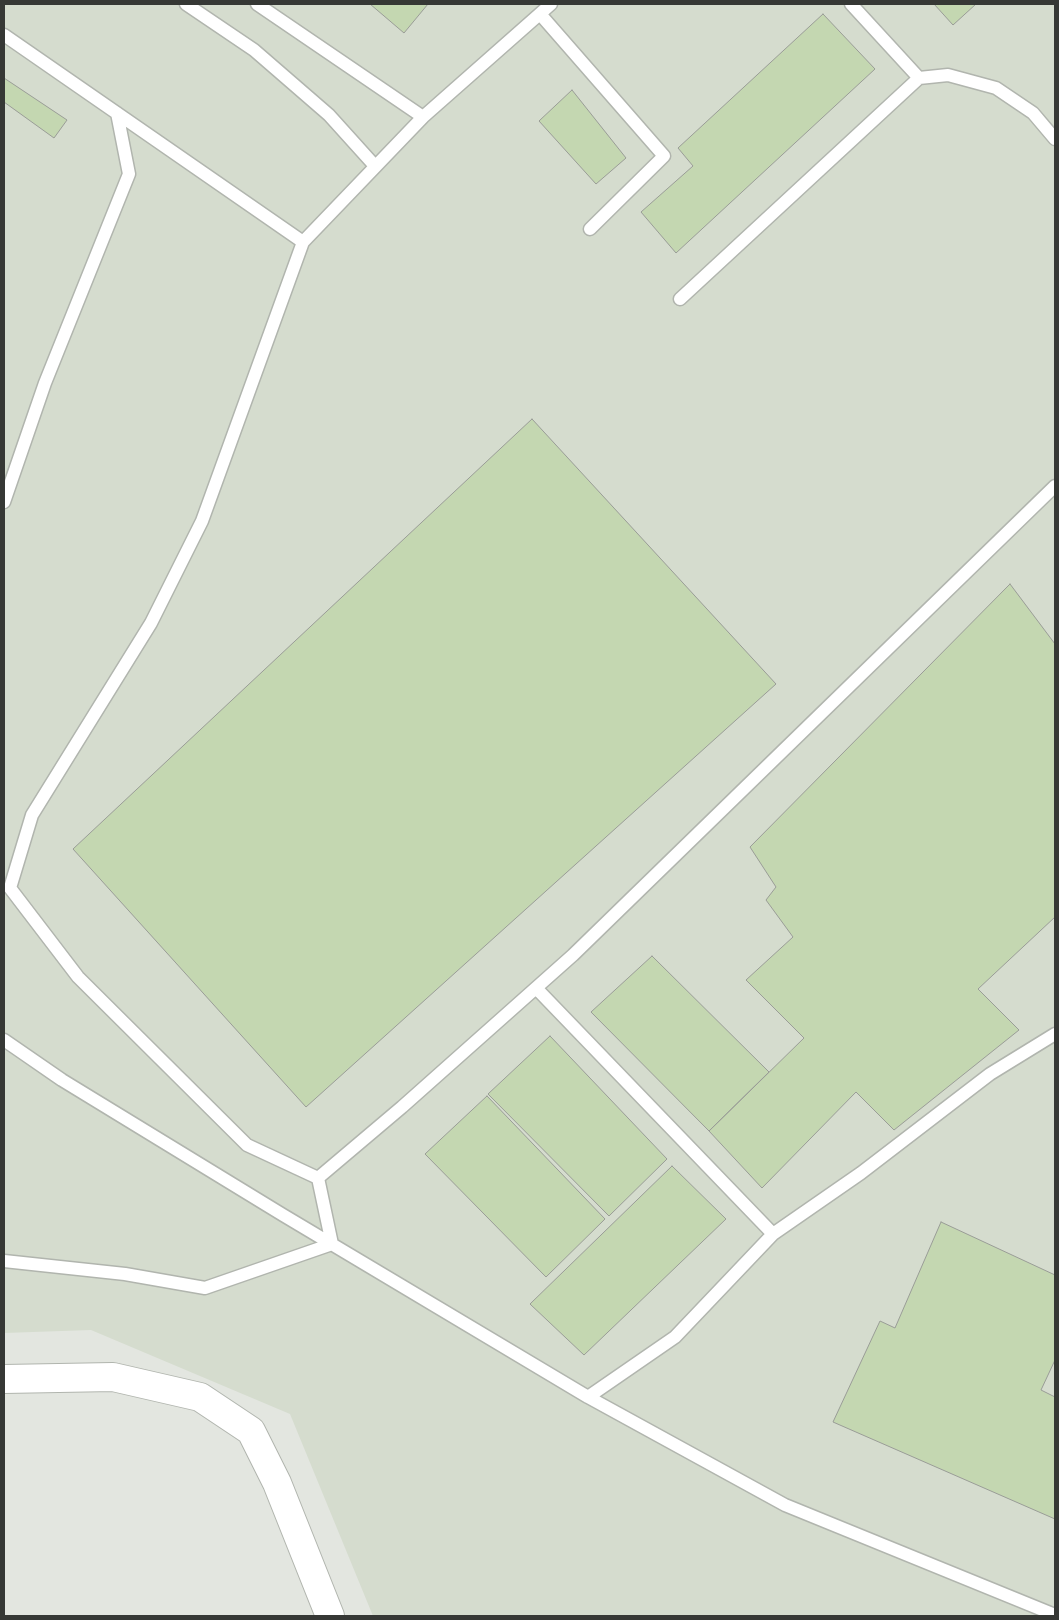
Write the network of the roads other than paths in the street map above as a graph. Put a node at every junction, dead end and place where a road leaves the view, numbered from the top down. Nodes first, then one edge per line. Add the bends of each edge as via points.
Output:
1 (186, 4) edge
2 (257, 4) edge
3 (551, 4) edge
4 (851, 4) edge
5 (540, 14) junction
6 (4, 35) edge
7 (919, 78) junction
8 (117, 113) junction
9 (423, 117) junction
10 (1055, 139) edge
11 (376, 166) junction
12 (590, 229) dead end
13 (304, 242) junction
14 (680, 299) dead end
15 (1055, 486) edge
16 (4, 502) edge
17 (536, 988) junction
18 (1055, 1034) edge
19 (4, 1040) edge
20 (318, 1178) junction
21 (774, 1234) junction
22 (332, 1244) junction
23 (4, 1261) edge
24 (4, 1379) edge
25 (588, 1396) junction
26 (1055, 1615) edge
27 (330, 1616) edge

1 - 11 lane via 261,57 329,115
2 - 9 lane
3 - 5 lane
4 - 7 lane
5 - 9 lane
5 - 12 lane via 664,156
6 - 8 lane
7 - 10 lane via 948,75 996,88 1033,113
7 - 14 lane
8 - 13 lane
8 - 16 lane via 130,174 45,382
9 - 11 lane
11 - 13 lane
13 - 20 lane via 202,522 151,623 32,815 10,888 78,977 247,1144
15 - 17 lane
17 - 20 lane
17 - 21 lane
18 - 21 lane via 990,1074 861,1173
19 - 22 lane via 62,1080
20 - 22 lane
21 - 25 lane via 674,1337
22 - 23 lane via 205,1288 125,1274
22 - 25 lane
24 - 27 street via 113,1377 200,1397 251,1431 277,1483
25 - 26 lane via 786,1505

